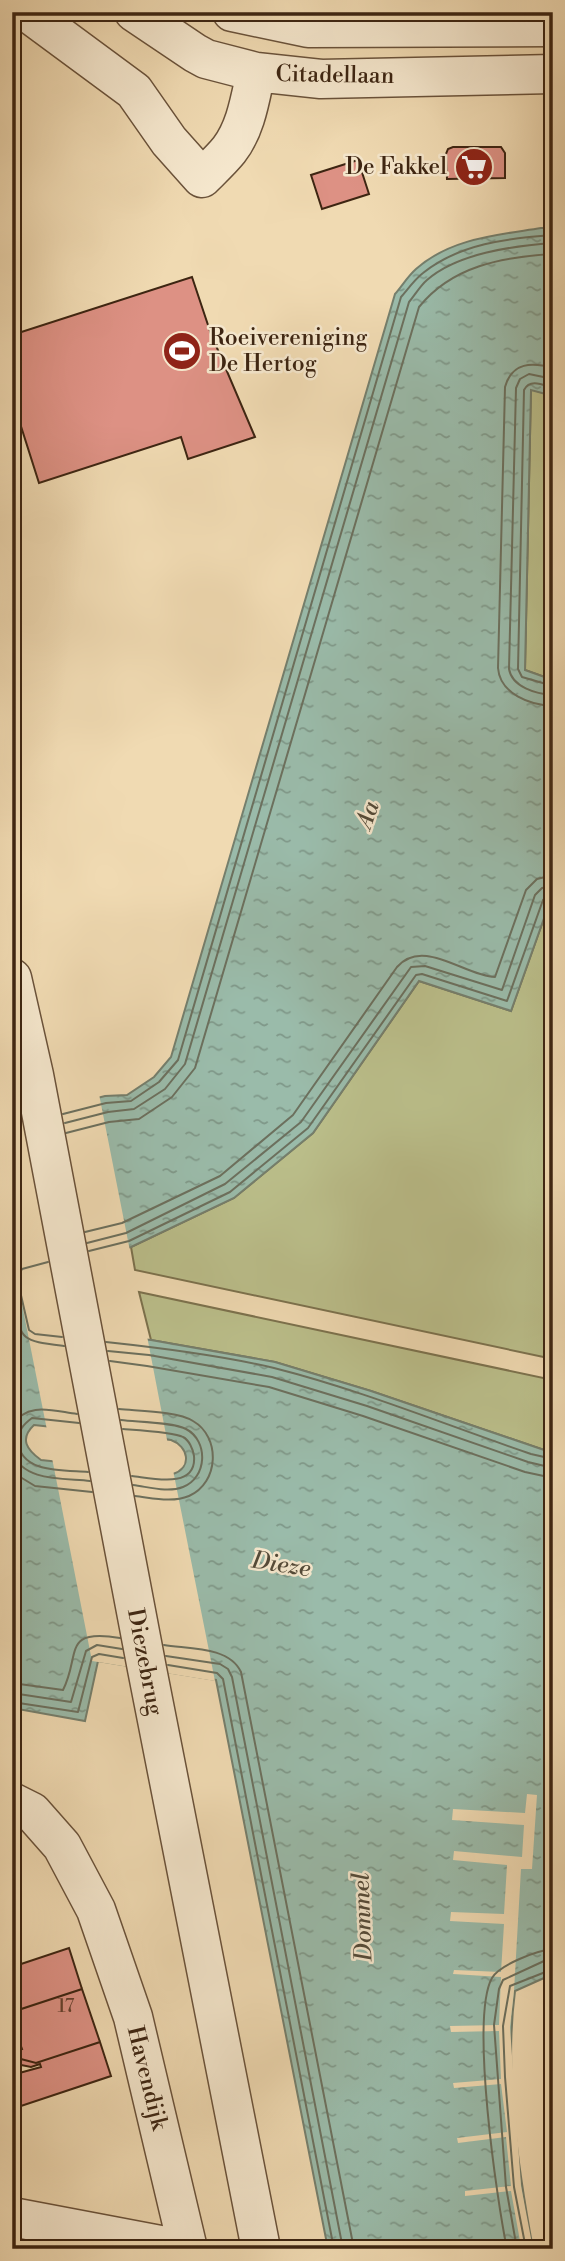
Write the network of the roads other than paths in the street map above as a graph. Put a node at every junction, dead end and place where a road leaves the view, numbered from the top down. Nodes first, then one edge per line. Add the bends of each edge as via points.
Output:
1 (27, 12) edge
2 (134, 12) edge
3 (232, 12) edge
4 (531, 22) edge
5 (256, 72) junction
6 (537, 74) edge
7 (12, 978) edge
8 (12, 1802) edge
9 (12, 2217) edge
10 (181, 2249) edge
11 (188, 2249) edge
12 (261, 2249) edge

1 - 5 street via 134,91 202,178 237,138
2 - 5 street, Citadellaan via 206,59
3 - 4 street, Citadellaan via 308,28
4 - 6 street
5 - 6 street, Citadellaan via 321,79
7 - 12 street, Diezebrug
8 - 11 street, Havendijk via 33,1812 62,1846 96,1910 133,2017
9 - 10 street

